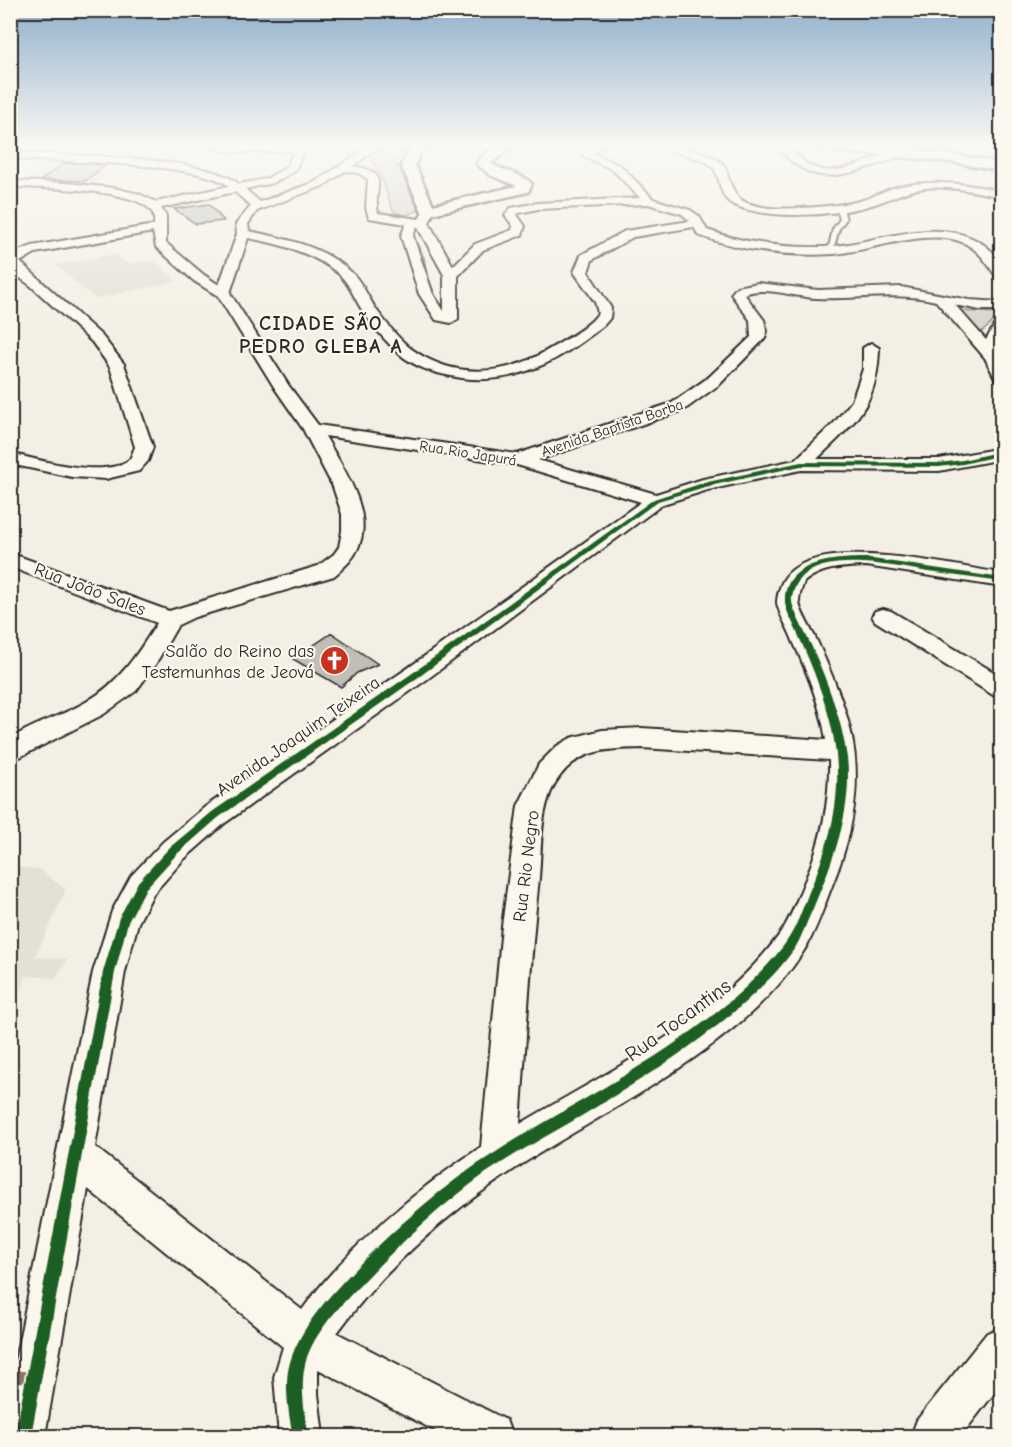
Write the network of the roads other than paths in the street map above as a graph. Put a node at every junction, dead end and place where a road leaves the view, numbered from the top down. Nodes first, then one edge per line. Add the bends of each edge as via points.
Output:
1 (159, 213) edge
2 (250, 213) edge
3 (372, 213) edge
4 (420, 213) edge
5 (444, 213) edge
6 (512, 213) edge
7 (687, 213) edge
8 (841, 213) edge
9 (422, 219) junction
10 (699, 223) junction
11 (158, 228) junction
12 (243, 234) junction
13 (1002, 243) edge
14 (978, 244) junction
15 (830, 250) junction
16 (451, 275) junction
17 (1002, 275) edge
18 (223, 293) junction
19 (941, 298) junction
20 (1002, 306) edge
21 (1002, 324) edge
22 (871, 348) dead end
23 (992, 357) junction
24 (1002, 377) edge
25 (312, 429) junction
26 (1002, 453) edge
27 (10, 458) edge
28 (518, 460) junction
29 (801, 464) junction
30 (656, 500) junction
31 (10, 559) edge
32 (1002, 580) edge
33 (883, 616) dead end
34 (170, 620) junction
35 (1002, 688) edge
36 (15, 746) edge
37 (840, 751) junction
38 (74, 1154) junction
39 (499, 1157) junction
40 (308, 1341) junction
41 (1002, 1348) edge
42 (23, 1437) edge
43 (301, 1437) edge
44 (490, 1437) edge
45 (933, 1437) edge

1 - 11 street
2 - 12 street via 244,218
3 - 9 street via 373,216
4 - 9 street
5 - 9 street
6 - 16 street via 518,232 479,247
7 - 10 street
8 - 15 lane via 843,219
9 - 16 street
9 - 16 street via 408,230 407,236 426,294 441,317 451,319
10 - 12 street via 629,234 586,258 581,272 605,304 603,319 522,370 484,375 446,371 413,357 400,348 370,312 351,279 335,265 296,247
10 - 15 street via 702,232 731,241
11 - 18 street via 158,240 164,250
11 - 27 street via 32,250 13,262 97,339 118,367 144,447 142,456 133,466 109,473
12 - 18 street
13 - 14 street
14 - 15 street via 935,234
14 - 17 street
18 - 25 street
19 - 20 street, Avenida Baptista Borba via 967,305
19 - 23 street
19 - 28 street, Avenida Baptista Borba via 903,291 817,294 744,288 738,294 760,324 758,338 701,395 679,408
21 - 23 street via 994,334
22 - 29 street via 869,378 858,409
23 - 24 street
25 - 28 street, Rua Rio Japurá
25 - 34 street via 343,487 352,514 349,547 342,558 326,571
26 - 29 street, Avenida Joaquim Teixeira via 939,465
28 - 30 street, Rua Rio Japurá
29 - 30 street, Avenida Joaquim Teixeira via 703,485
30 - 38 street, Avenida Joaquim Teixeira via 215,815 173,851 142,885 123,921 109,972
31 - 34 street, Rua João Sales
32 - 37 street, Rua Tocantins via 866,560 827,564 798,576 791,585 788,602 833,711
33 - 35 street
34 - 36 street via 127,685 95,708
37 - 39 street, Rua Tocantins via 843,783 836,831 816,889 792,942 759,982 717,1020 670,1053
37 - 39 street, Rua Rio Negro via 642,738 602,740 573,749 548,771 532,806
38 - 40 street
38 - 42 street, Avenida Joaquim Teixeira
39 - 40 street, Rua Tocantins via 461,1182 368,1266 330,1306
40 - 43 street, Rua Tocantins via 296,1372
40 - 44 street
41 - 45 street

